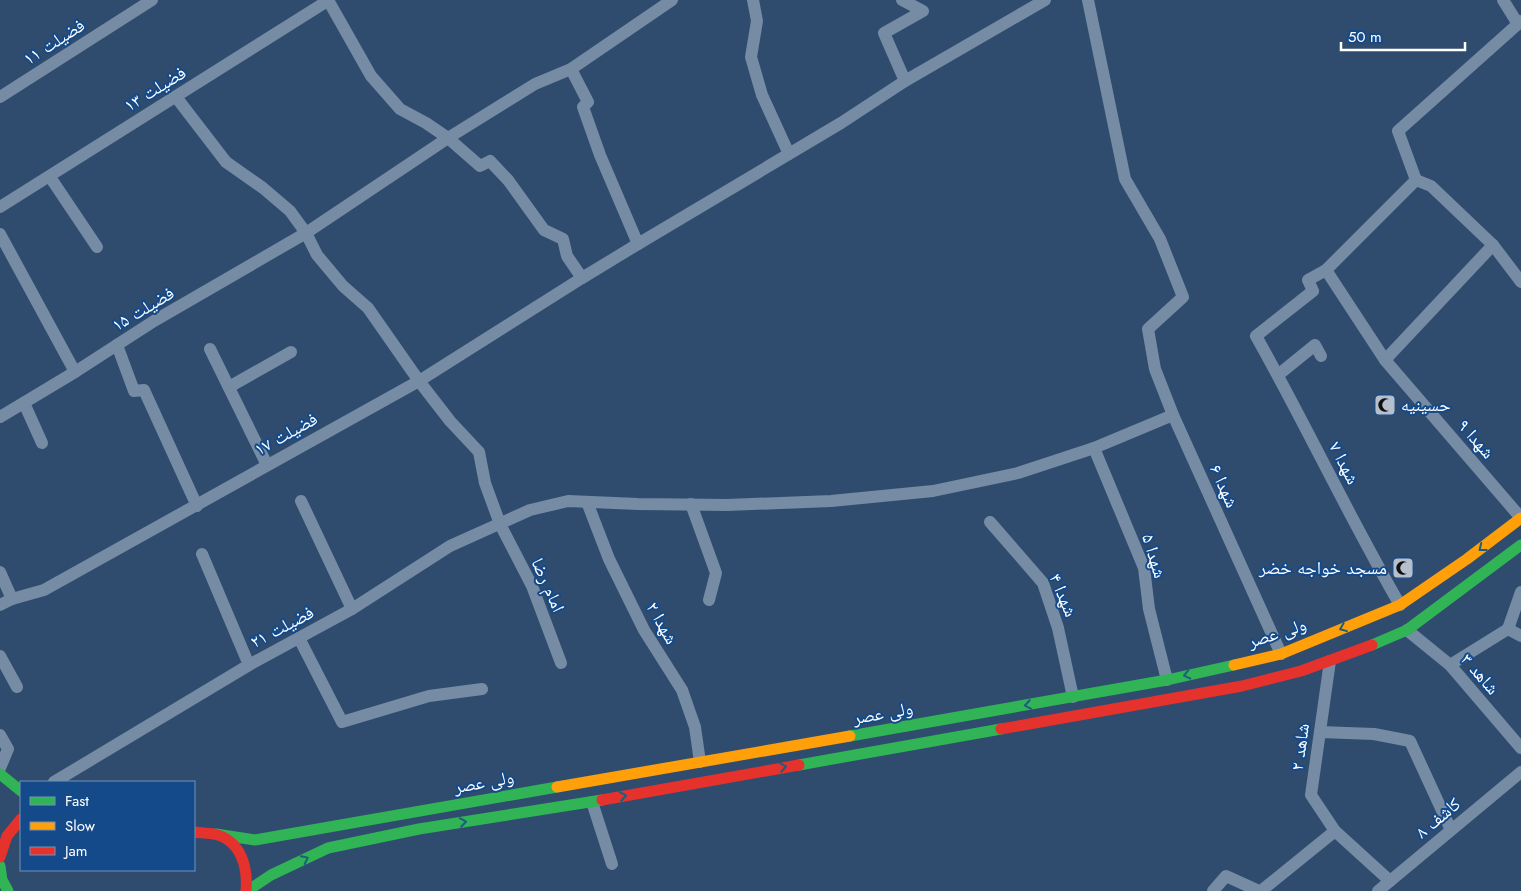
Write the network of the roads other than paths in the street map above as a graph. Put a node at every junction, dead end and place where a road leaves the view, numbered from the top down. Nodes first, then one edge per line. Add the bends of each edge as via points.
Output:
1 (152, 0) edge
2 (328, 0) edge
3 (672, 0) edge
4 (753, 0) edge
5 (902, 0) edge
6 (1045, 0) edge
7 (1088, 0) edge
8 (1503, 0) edge
9 (1519, 22) edge
10 (571, 69) junction
11 (905, 81) junction
12 (176, 97) junction
13 (0, 98) edge
14 (448, 138) junction
15 (789, 154) junction
16 (50, 177) junction
17 (1416, 180) junction
18 (0, 207) edge
19 (306, 233) junction
20 (0, 234) edge
21 (638, 244) junction
22 (1493, 245) junction
23 (96, 246) dead end
24 (1326, 270) junction
25 (582, 278) junction
26 (1521, 282) edge
27 (116, 345) junction
28 (210, 349) dead end
29 (291, 352) dead end
30 (1321, 356) dead end
31 (1385, 360) junction
32 (75, 372) junction
33 (1278, 376) junction
34 (419, 381) junction
35 (229, 388) junction
36 (24, 403) junction
37 (1173, 415) junction
38 (0, 417) edge
39 (42, 443) dead end
40 (1094, 448) junction
41 (267, 465) junction
42 (301, 500) dead end
43 (587, 502) junction
44 (691, 504) junction
45 (196, 506) junction
46 (1521, 518) edge
47 (990, 522) dead end
48 (500, 524) junction
49 (1521, 544) edge
50 (202, 554) dead end
51 (0, 572) edge
52 (1521, 592) edge
53 (12, 598) junction
54 (709, 600) dead end
55 (0, 605) edge
56 (1400, 605) junction
57 (352, 609) junction
58 (1508, 629) junction
59 (1407, 630) junction
60 (1521, 636) edge
61 (299, 638) junction
62 (1280, 654) junction
63 (0, 656) edge
64 (1330, 661) junction
65 (561, 663) dead end
66 (249, 665) junction
67 (1450, 665) junction
68 (1167, 680) junction
69 (17, 687) dead end
70 (482, 689) dead end
71 (1073, 697) junction
72 (1320, 732) junction
73 (0, 735) edge
74 (1521, 748) edge
75 (700, 762) junction
76 (0, 768) edge
77 (1521, 772) edge
78 (0, 774) edge
79 (56, 781) edge
80 (704, 782) junction
81 (20, 789) edge
82 (592, 802) junction
83 (20, 819) edge
84 (1451, 830) junction
85 (1334, 831) junction
86 (195, 832) edge
87 (216, 834) junction
88 (0, 857) edge
89 (612, 864) dead end
90 (282, 870) junction
91 (1390, 881) junction
92 (247, 891) edge
93 (268, 891) edge
94 (1213, 891) edge
95 (1260, 891) edge
96 (1378, 891) edge

1 - 13 street, فضیلت ۱۱
2 - 12 street, فضیلت ۱۳
2 - 14 street via 371,76 400,109
3 - 10 street, فضیلت ۱۵
4 - 15 street via 757,21 751,57 762,95
5 - 11 street via 923,12 884,33
6 - 11 street, فضیلت ۱۷
7 - 37 street, شهدا ۶ via 1125,179 1160,239 1183,297 1148,329 1155,369
8 - 9 street
9 - 17 street via 1398,131
10 - 14 street, فضیلت ۱۵ via 535,84
10 - 21 street via 588,102 583,106 600,155
11 - 15 street, فضیلت ۱۷
12 - 16 street, فضیلت ۱۳
12 - 19 street, امام رضا via 226,162 290,211
14 - 19 street, فضیلت ۱۵
14 - 25 street via 480,166 490,160 544,230 563,239 567,256
15 - 21 street, فضیلت ۱۷
16 - 18 street, فضیلت ۱۳
16 - 23 street
17 - 22 street via 1431,186
17 - 24 street
19 - 27 street, فضیلت ۱۵
19 - 34 street, امام رضا via 317,255 368,308
20 - 32 street
21 - 25 street, فضیلت ۱۷
22 - 26 street
22 - 31 street
24 - 31 street, شهدا ۹
24 - 33 street, شهدا ۷ via 1308,280 1313,291 1256,336
25 - 34 street, فضیلت ۱۷
27 - 32 street, فضیلت ۱۵
27 - 45 street via 134,391 144,390
28 - 35 street
29 - 35 street
30 - 33 street via 1315,345
31 - 46 street, شهدا ۹
32 - 36 street, فضیلت ۱۵
33 - 56 street, شهدا ۷
34 - 41 street, فضیلت ۱۷
34 - 48 street, امام رضا via 479,452 485,483
35 - 41 street
36 - 38 street, فضیلت ۱۵
36 - 39 street
37 - 40 street, فضیلت ۲۱
37 - 62 street, شهدا ۶
40 - 44 street, فضیلت ۲۱ via 1018,473 933,491 831,502
40 - 68 street, شهدا ۵ via 1144,568 1149,609
41 - 45 street, فضیلت ۱۷
42 - 57 street
43 - 44 street, فضیلت ۲۱
43 - 48 street, فضیلت ۲۱ via 568,501 530,510
43 - 75 street, شهدا ۲ via 610,560 644,630 682,690 695,727
44 - 54 street via 716,573
45 - 53 street, فضیلت ۱۷ via 44,590
46 -> 56 main road, ولی عصر
47 - 71 street, شهدا ۴ via 1043,583 1058,628
48 - 57 street, فضیلت ۲۱ via 450,546
48 - 65 street, امام رضا via 532,586
49 - 59 main road, ولی عصر
50 - 66 street
51 - 53 street
52 - 58 street
53 - 55 street, فضیلت ۱۷
56 -> 62 main road, ولی عصر
57 - 61 street, فضیلت ۲۱
58 - 60 street
58 - 67 street
59 - 64 main road, ولی عصر
59 - 67 street, شاهد ۳
61 - 66 street, فضیلت ۲۱
61 - 70 street via 342,722 429,696
62 -> 68 main road, ولی عصر
63 - 69 street
64 - 72 street, شاهد ۲
80 -> 64 main road, ولی عصر via 1242,686
66 - 79 street, فضیلت ۲۱
67 - 74 street, شاهد ۳
68 - 71 main road, ولی عصر
71 -> 75 main road, ولی عصر
72 - 84 street via 1374,734 1410,741
72 - 85 street, شاهد ۲ via 1311,795
73 - 76 street via 8,749
75 - 80 main road
75 - 87 main road, ولی عصر via 255,840
77 - 84 street, کاشف ۸
78 - 81 main road
82 -> 80 main road, ولی عصر
82 - 89 street
90 -> 82 main road, ولی عصر via 328,848
83 - 88 main road via 3,842
84 - 91 street, کاشف ۸
85 - 91 street, شاهد ۲
85 - 95 street
86 - 87 main road, ولی عصر
87 - 92 main road via 239,851 246,864
90 - 92 main road, ولی عصر
90 - 93 main road
91 - 96 street, کاشف ۸
94 - 95 street via 1226,876

